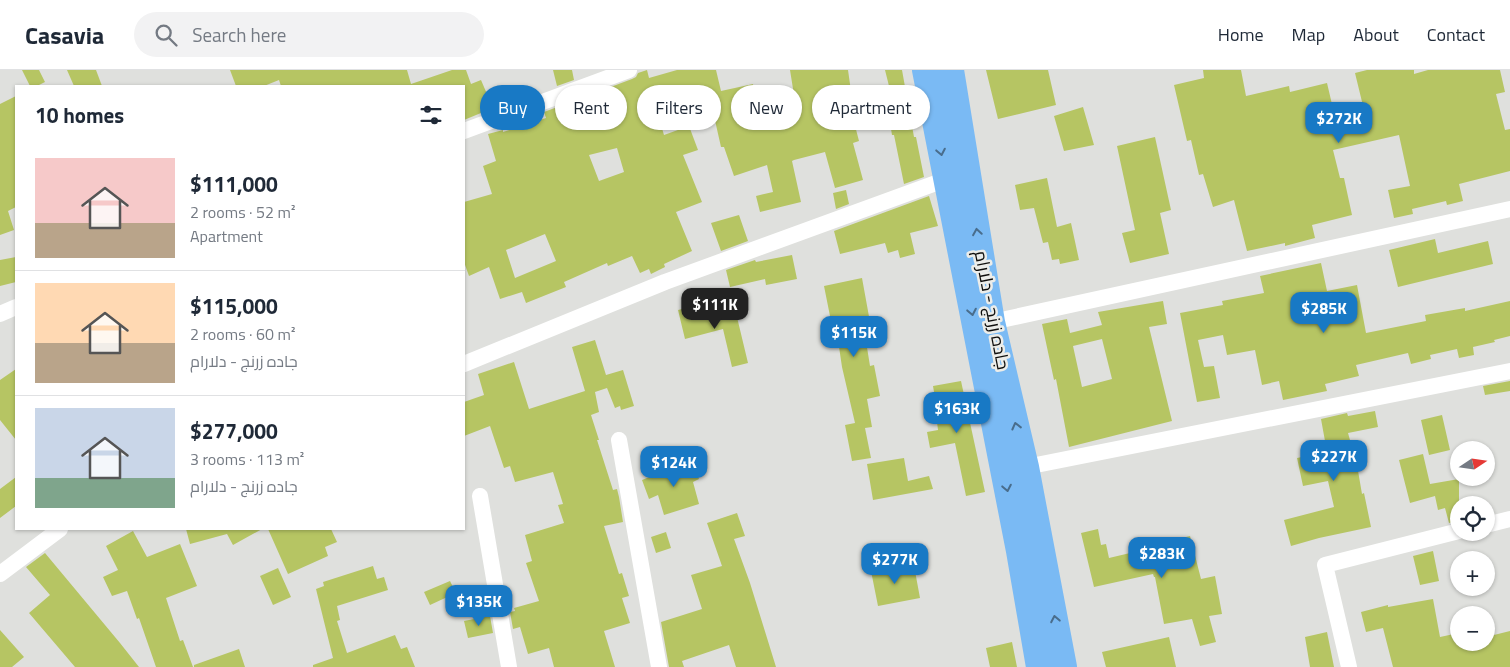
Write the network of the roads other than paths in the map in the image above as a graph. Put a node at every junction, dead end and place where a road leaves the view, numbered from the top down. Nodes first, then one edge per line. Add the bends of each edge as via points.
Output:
1 (629, 70) edge
2 (925, 70) edge
3 (951, 70) edge
4 (465, 131) edge
5 (946, 179) junction
6 (1510, 209) edge
7 (15, 307) edge
8 (0, 314) edge
9 (992, 322) junction
10 (465, 364) edge
11 (1510, 371) edge
12 (619, 440) dead end
13 (1026, 467) junction
14 (480, 496) dead end
15 (1510, 519) edge
16 (1495, 522) edge
17 (59, 530) edge
18 (1450, 533) edge
19 (0, 574) edge
20 (509, 667) edge
21 (659, 667) edge
22 (1039, 667) edge
23 (1064, 667) edge
24 (1349, 667) edge

1 - 4 street
2 -> 5 highway, جاده زرنج - دلارام
9 -> 3 highway, جاده زرنج - دلارام
5 - 10 street via 665,282
5 -> 22 highway, جاده زرنج - دلارام
6 - 9 street
7 - 8 street
13 -> 9 highway, جاده زرنج - دلارام
11 - 13 street
12 - 21 street
23 -> 13 highway, جاده زرنج - دلارام
14 - 20 street
15 - 16 street
17 - 19 street
18 - 24 street via 1325,565

